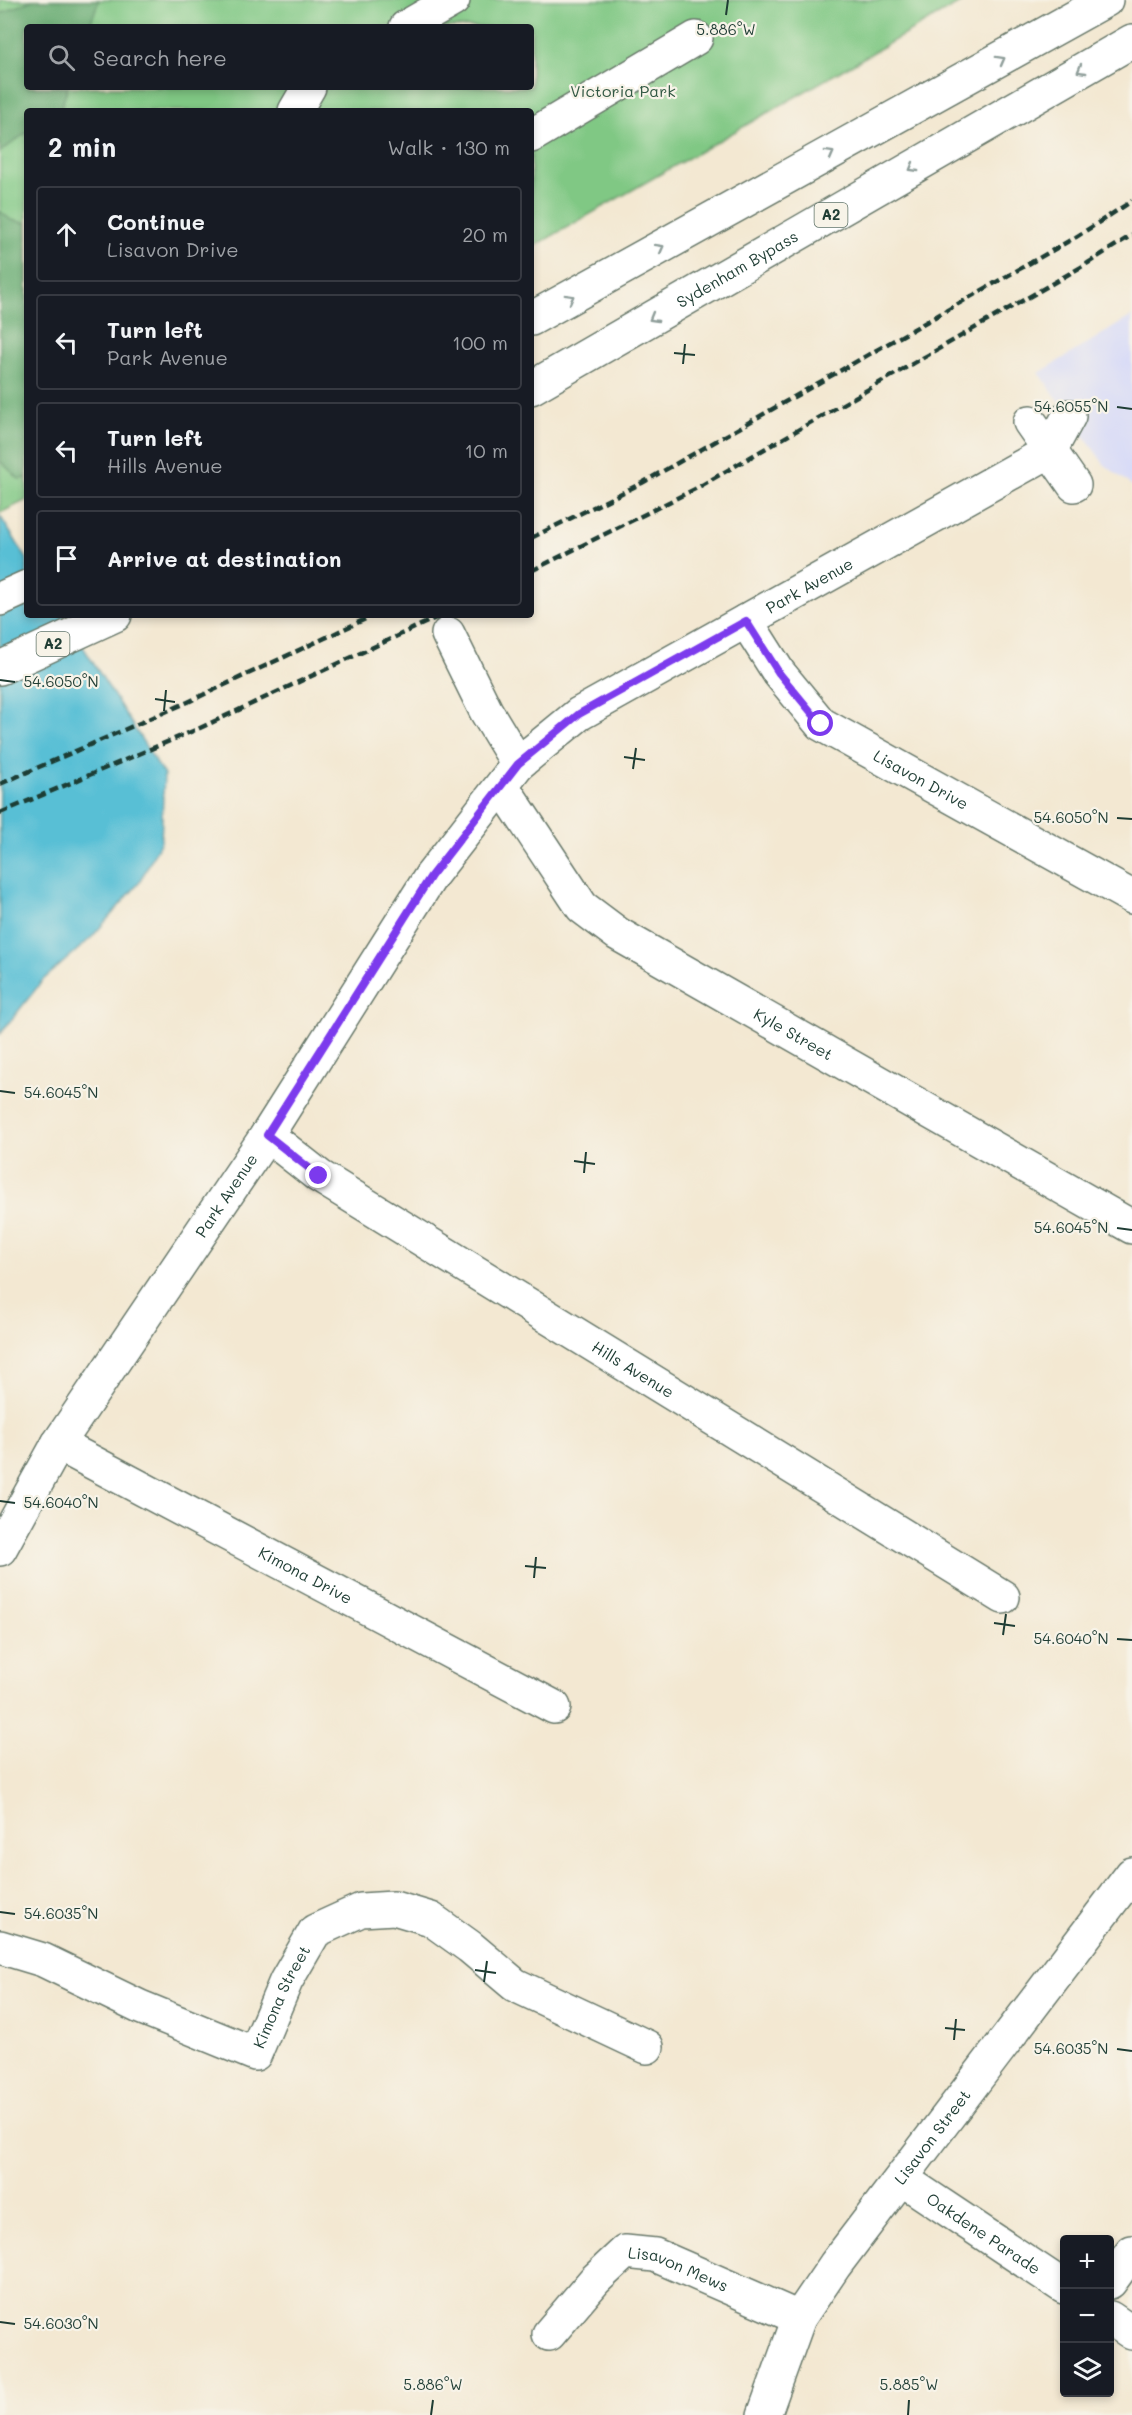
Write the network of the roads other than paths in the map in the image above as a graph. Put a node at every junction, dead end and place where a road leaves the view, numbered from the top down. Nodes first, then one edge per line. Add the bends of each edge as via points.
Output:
1 (453, 0) edge
2 (1106, 0) edge
3 (411, 24) edge
4 (696, 38) dead end
5 (1132, 41) edge
6 (307, 90) edge
7 (297, 108) edge
8 (534, 134) edge
9 (534, 317) edge
10 (534, 386) edge
11 (1069, 416) dead end
12 (1030, 422) dead end
13 (1050, 451) junction
14 (1074, 485) dead end
15 (24, 588) edge
16 (0, 599) edge
17 (109, 618) edge
18 (746, 621) junction
19 (448, 634) dead end
20 (0, 668) edge
21 (510, 775) junction
22 (1132, 897) edge
23 (267, 1135) junction
24 (1132, 1227) edge
25 (58, 1444) junction
26 (0, 1549) edge
27 (1003, 1598) dead end
28 (554, 1707) dead end
29 (1132, 1874) edge
30 (0, 1947) edge
31 (647, 2047) dead end
32 (902, 2179) junction
33 (1132, 2252) edge
34 (1114, 2277) edge
35 (1060, 2284) edge
36 (798, 2318) junction
37 (1114, 2321) edge
38 (1132, 2333) edge
39 (549, 2334) dead end
40 (764, 2415) edge

1 - 3 main road
9 -> 2 main road
4 - 8 main road
5 -> 10 main road, Sydenham Bypass / A2
6 - 7 main road
11 - 13 main road
12 - 13 main road
13 - 14 main road
13 - 18 main road, Park Avenue
15 - 16 main road
17 - 20 main road, A2
18 - 21 main road, Park Avenue via 579,714
18 - 22 main road, Lisavon Drive via 779,673 821,724
19 - 21 main road, Kyle Street via 486,711
21 - 23 main road, Park Avenue via 431,876
21 - 24 main road, Kyle Street via 582,907 618,934
23 - 25 main road, Park Avenue
23 - 27 main road, Hills Avenue via 319,1176
25 - 26 main road, Park Avenue
25 - 28 main road, Kimona Drive
29 - 32 main road, Lisavon Street
30 - 31 main road, Kimona Street via 43,1960 140,2007 255,2054 286,1982 315,1931 360,1910 394,1908 431,1919 515,1985
32 - 35 main road, Oakdene Parade
32 - 36 main road, Lisavon Street
33 - 34 main road
36 - 39 main road, Lisavon Mews via 655,2255 626,2252 595,2280
36 - 40 main road, Lisavon Street
37 - 38 main road

